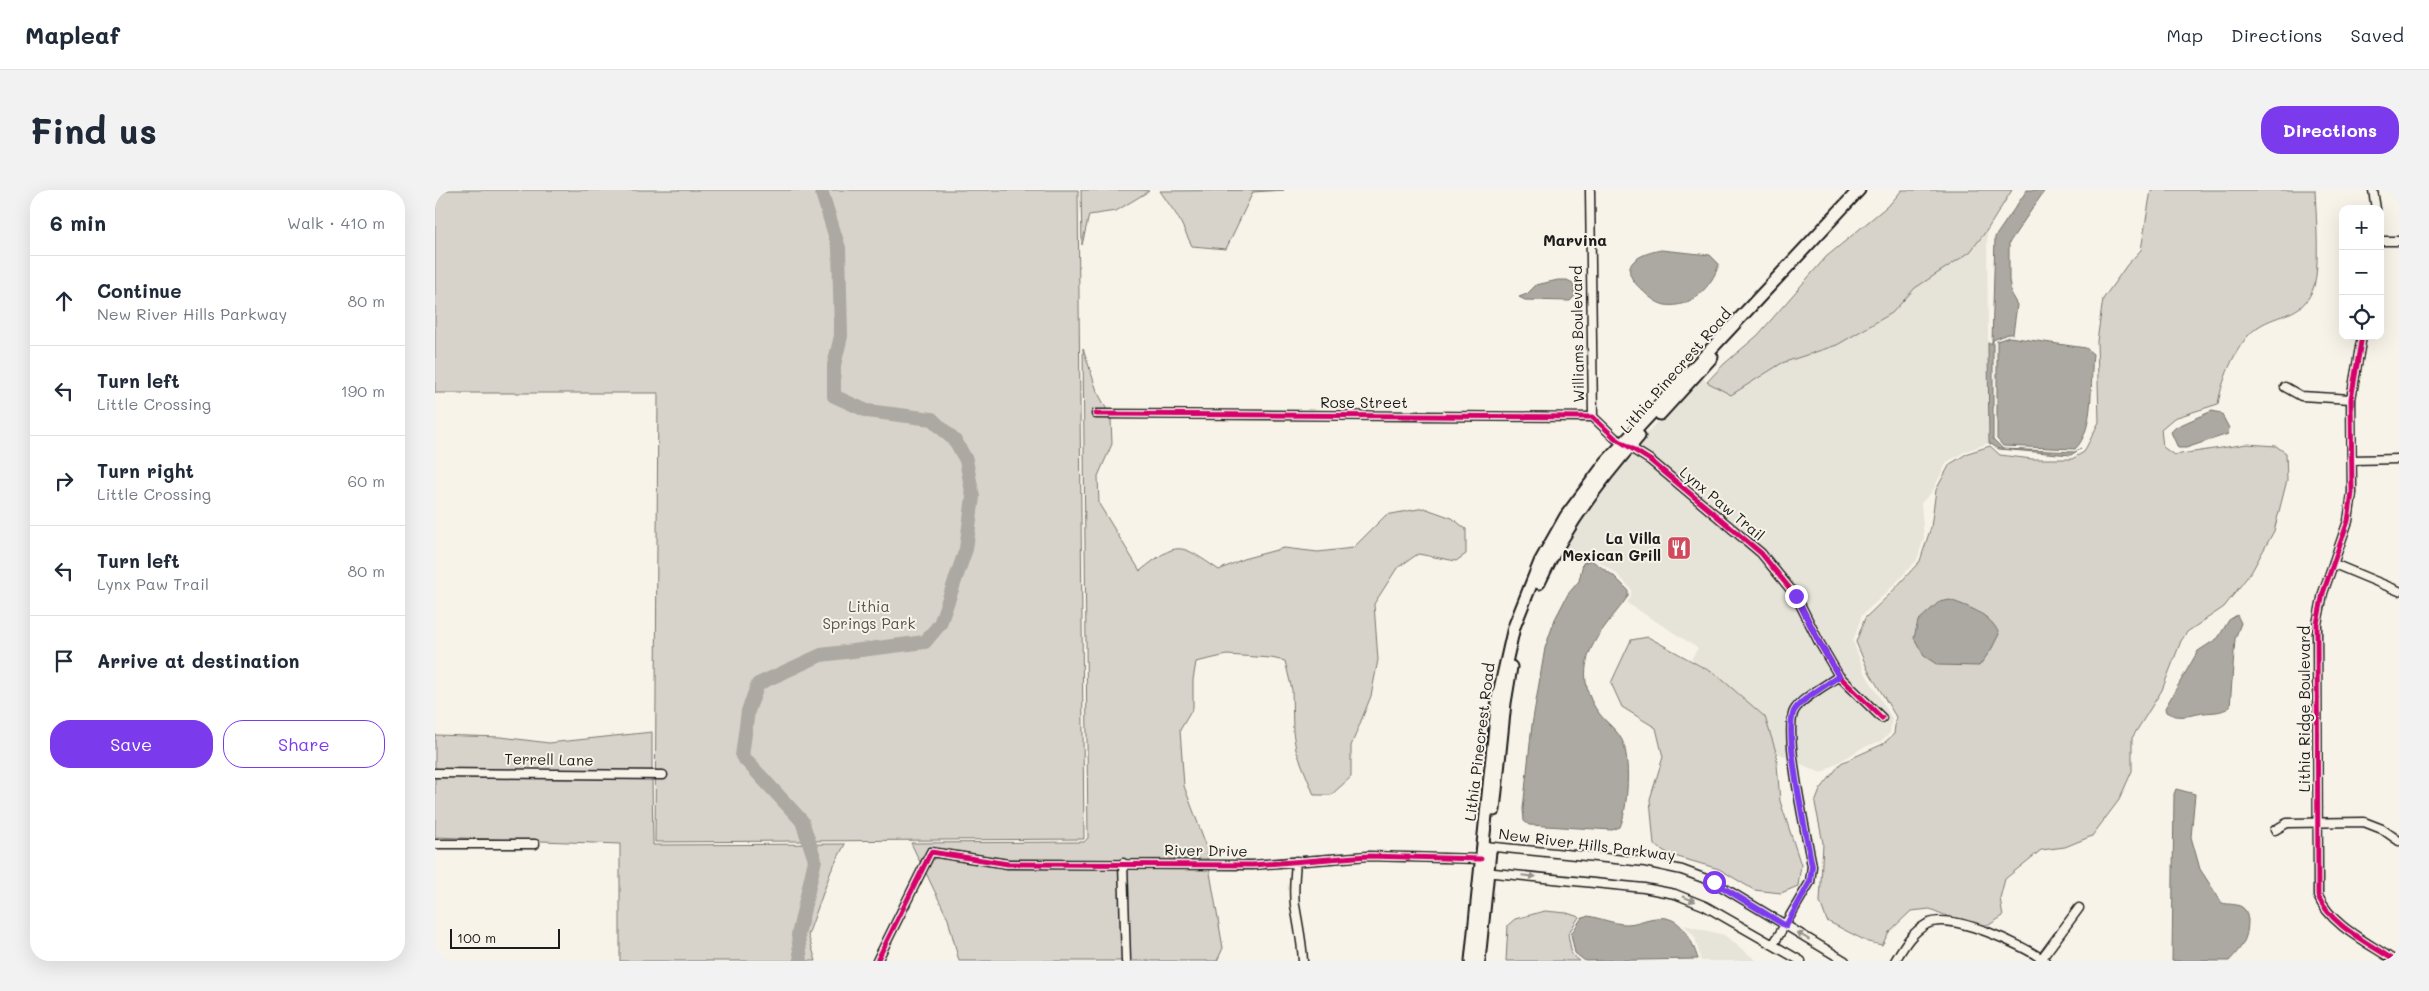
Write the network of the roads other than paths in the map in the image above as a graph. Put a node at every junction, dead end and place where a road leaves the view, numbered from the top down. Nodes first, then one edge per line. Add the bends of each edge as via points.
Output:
1 (1590, 190) edge
2 (1859, 190) edge
3 (2373, 190) edge
4 (2375, 205) edge
5 (2399, 240) edge
6 (2384, 241) edge
7 (2361, 340) edge
8 (2285, 387) dead end
9 (2351, 399) junction
10 (1096, 414) dead end
11 (1593, 417) junction
12 (1625, 445) junction
13 (2399, 459) edge
14 (2352, 460) junction
15 (2334, 564) junction
16 (2399, 591) edge
17 (1839, 676) junction
18 (1882, 718) dead end
19 (435, 773) edge
20 (663, 775) dead end
21 (2317, 822) junction
22 (2275, 830) dead end
23 (2399, 841) edge
24 (435, 844) edge
25 (535, 844) dead end
26 (1486, 846) junction
27 (1296, 861) junction
28 (1123, 863) junction
29 (1483, 868) junction
30 (2079, 908) dead end
31 (1786, 926) junction
32 (1773, 945) junction
33 (2043, 960) edge
34 (877, 961) edge
35 (1126, 961) edge
36 (1303, 961) edge
37 (1471, 961) edge
38 (1479, 961) edge
39 (1801, 961) edge
40 (1845, 961) edge
41 (1895, 961) edge
42 (2393, 961) edge

1 - 11 street, Williams Boulevard
2 - 12 main road, Lithia Pinecrest Road
3 - 4 street
5 - 6 street
7 - 9 street, Lithia Ridge Boulevard
8 - 9 street via 2301,396
9 - 14 street, Lithia Ridge Boulevard
10 - 11 street, Rose Street
11 - 12 street
12 - 17 street, Lynx Paw Trail via 1649,460 1761,553 1796,596
12 - 26 main road, Lithia Pinecrest Road via 1579,497 1552,539 1515,624 1498,698
13 - 14 street
14 - 15 street, Lithia Ridge Boulevard via 2348,521
15 - 16 street
15 - 21 street, Lithia Ridge Boulevard via 2323,593 2317,624
17 - 18 street, Lynx Paw Trail
17 - 31 street via 1795,710 1791,723 1812,866 1810,882
19 - 20 street, Terrell Lane
21 - 22 street via 2287,823
21 - 23 street via 2364,822
21 - 42 street, Lithia Ridge Boulevard via 2318,896 2324,910
24 - 25 street
26 - 29 main road, Lithia Pinecrest Road
26 - 31 street, New River Hills Parkway via 1645,862 1682,870 1714,882
27 - 28 street, River Drive via 1253,865
27 - 29 street, River Drive via 1368,856
27 - 36 street via 1295,906 1301,928
28 - 34 street, River Drive via 1008,864 931,852
28 - 35 street
29 -> 32 street via 1675,894 1705,906
29 - 37 main road, Lithia Pinecrest Road
29 - 38 main road, Lithia Pinecrest Road
30 - 33 street
31 - 32 street
40 -> 31 street, New River Hills Parkway
32 - 39 street
33 - 41 street via 1995,934 1958,923 1929,923 1909,937

